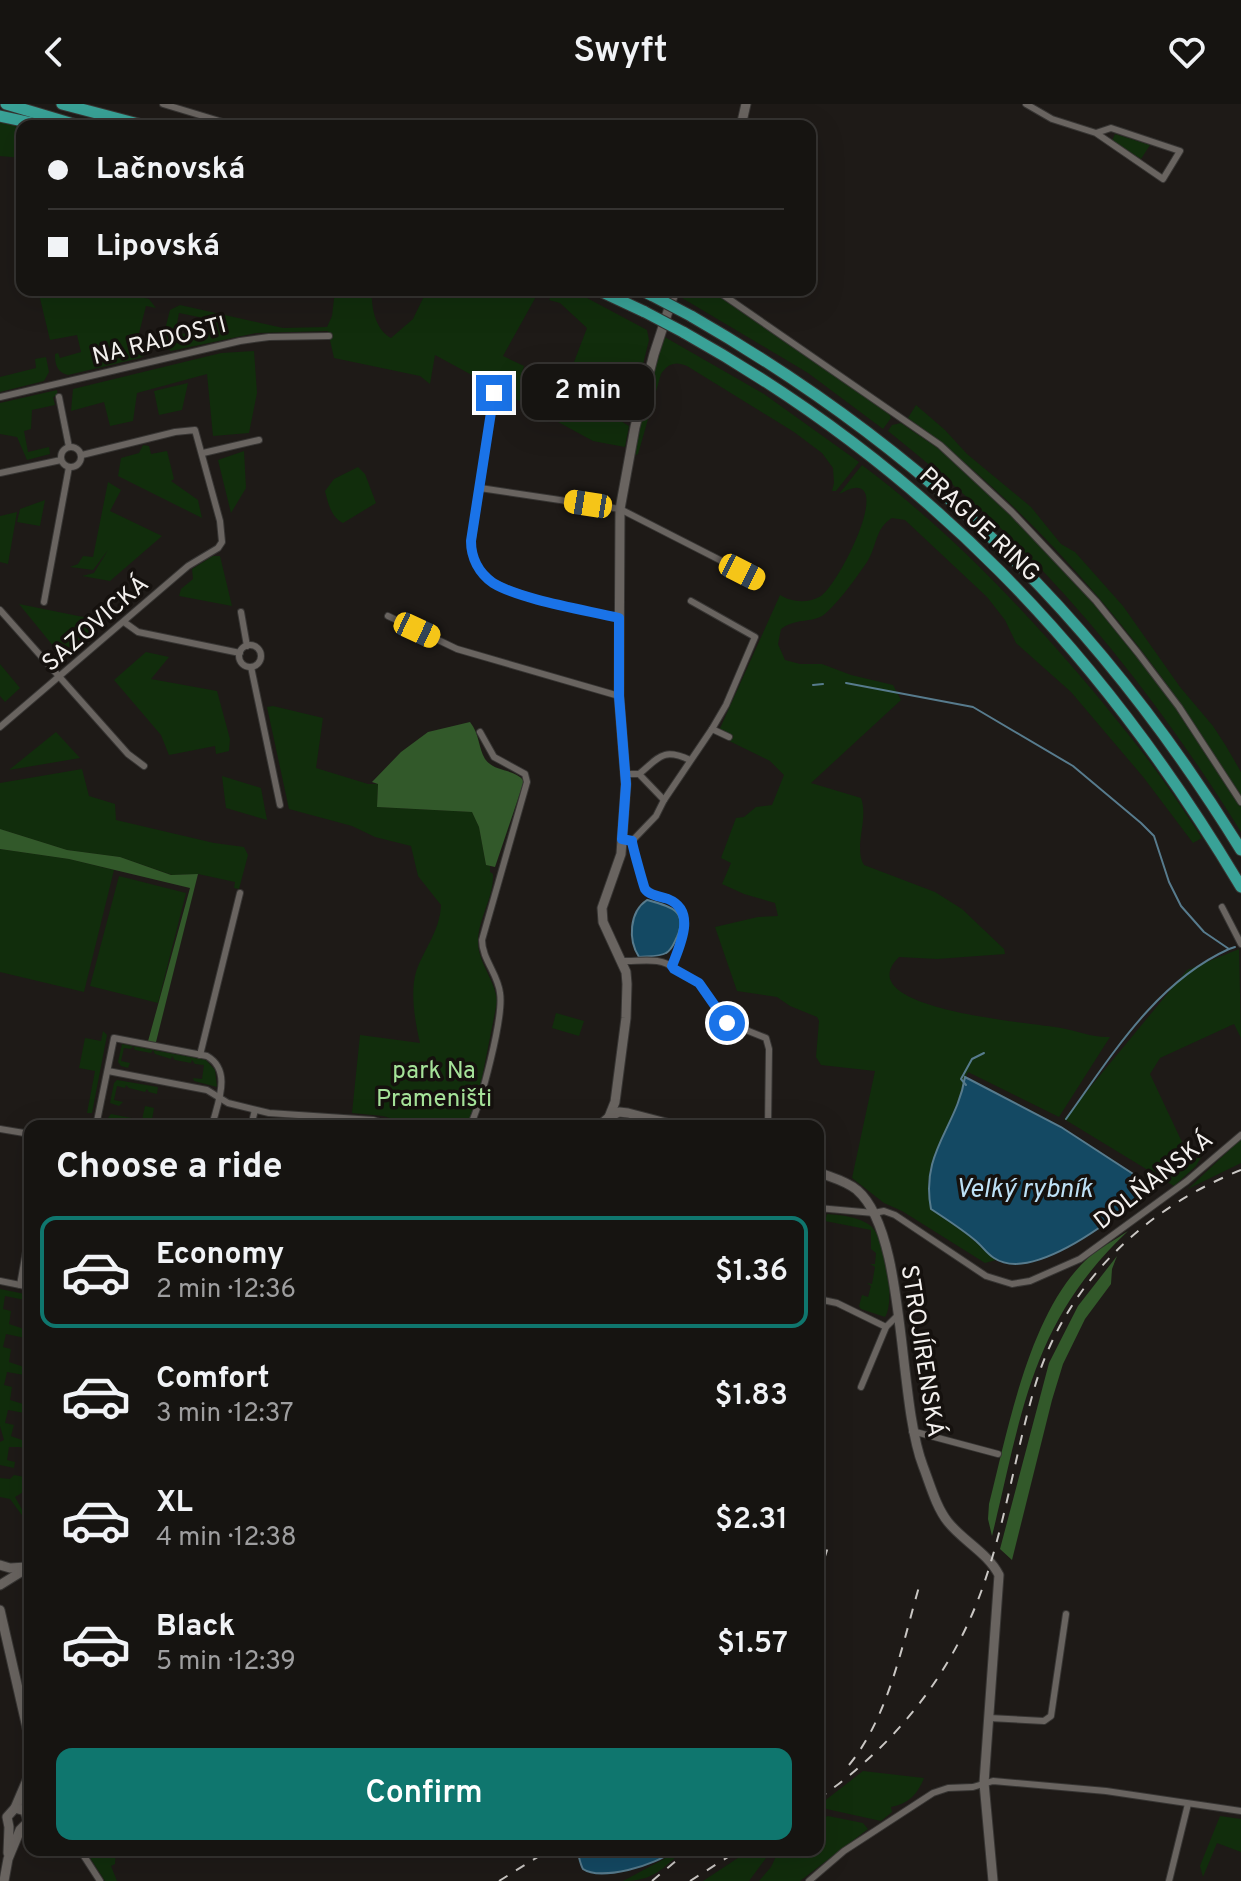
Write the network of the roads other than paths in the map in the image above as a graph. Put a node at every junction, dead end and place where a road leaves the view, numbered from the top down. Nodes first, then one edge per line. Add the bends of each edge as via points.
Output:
1 (6, 104) edge
2 (62, 104) edge
3 (82, 104) edge
4 (163, 104) edge
5 (1026, 104) edge
6 (114, 118) junction
7 (60, 120) edge
8 (122, 120) edge
9 (216, 120) edge
10 (1096, 133) junction
11 (611, 296) edge
12 (653, 296) edge
13 (673, 296) edge
14 (725, 296) edge
15 (329, 336) dead end
16 (495, 389) dead end
17 (0, 397) edge
18 (59, 397) dead end
19 (259, 440) dead end
20 (69, 447) junction
21 (203, 453) junction
22 (82, 455) junction
23 (61, 460) junction
24 (69, 467) junction
25 (0, 473) edge
26 (480, 488) junction
27 (620, 509) junction
28 (759, 580) dead end
29 (691, 601) dead end
30 (44, 602) dead end
31 (0, 610) edge
32 (241, 612) dead end
33 (388, 616) dead end
34 (619, 618) junction
35 (124, 622) junction
36 (247, 646) junction
37 (240, 653) junction
38 (251, 667) junction
39 (60, 676) junction
40 (619, 696) junction
41 (0, 727) edge
42 (712, 729) junction
43 (480, 732) dead end
44 (729, 737) dead end
45 (690, 760) junction
46 (144, 766) dead end
47 (626, 774) junction
48 (639, 774) junction
49 (664, 800) junction
50 (1241, 802) edge
51 (280, 805) dead end
52 (627, 840) junction
53 (1241, 850) edge
54 (1241, 887) edge
55 (240, 893) dead end
56 (1222, 907) dead end
57 (1241, 944) edge
58 (622, 961) junction
59 (672, 966) junction
60 (200, 1055) junction
61 (108, 1071) junction
62 (219, 1095) junction
63 (255, 1110) junction
64 (97, 1120) edge
65 (213, 1120) edge
66 (252, 1120) edge
67 (373, 1120) edge
68 (472, 1120) edge
69 (609, 1120) edge
70 (610, 1120) edge
71 (655, 1120) edge
72 (768, 1120) edge
73 (0, 1129) edge
74 (24, 1133) edge
75 (1241, 1135) edge
76 (824, 1175) edge
77 (824, 1209) edge
78 (874, 1213) junction
79 (24, 1263) edge
80 (0, 1281) edge
81 (20, 1285) junction
82 (24, 1286) edge
83 (824, 1300) edge
84 (897, 1316) junction
85 (886, 1327) junction
86 (861, 1387) dead end
87 (912, 1431) junction
88 (998, 1454) dead end
89 (0, 1565) edge
90 (24, 1568) edge
91 (24, 1569) edge
92 (0, 1585) edge
93 (0, 1610) edge
94 (1066, 1614) dead end
95 (24, 1715) edge
96 (989, 1718) junction
97 (984, 1783) junction
98 (1188, 1804) junction
99 (1241, 1811) edge
100 (24, 1812) edge
101 (21, 1827) edge
102 (84, 1856) edge
103 (4, 1881) edge
104 (100, 1881) edge
105 (809, 1881) edge
106 (993, 1881) edge
107 (1169, 1881) edge

1 - 7 highway
2 - 6 highway
3 - 6 highway
4 - 9 street
5 - 10 street
6 - 8 highway
10 - 10 street via 1163,179 1180,151 1111,128
11 - 54 highway, PRAGUE RING, bridge via 759,377 850,440 991,560 1083,660 1165,767
12 - 53 highway, PRAGUE RING, bridge via 786,372 862,426 1020,563 1095,645 1163,732
13 - 27 street via 635,427
14 - 50 street via 940,445 1012,512 1121,632 1179,707
15 - 17 street, NA RADOSTI via 240,341
16 - 26 street
18 - 20 street
19 - 21 street
20 - 22 street
20 - 23 street
21 - 22 street via 192,429
21 - 35 street, SAZOVICKÁ via 221,545 188,566
22 - 24 street via 79,464
23 - 24 street
23 - 25 street
24 - 30 street
26 - 27 street
26 - 34 street via 471,545 482,573 509,589
27 - 28 street
27 - 34 street
29 - 42 street via 755,637
31 - 39 street
32 - 36 street
33 - 40 street via 457,649
34 - 40 street
35 - 37 street via 138,632
35 - 39 street, SAZOVICKÁ
36 - 37 street
36 - 38 street via 260,652
37 - 38 street via 241,662
38 - 51 street
39 - 41 street, SAZOVICKÁ
39 - 46 street
40 - 47 street
42 - 44 street
42 - 45 street
43 - 68 street via 494,757 524,773 527,782 482,940 501,997
45 - 48 street via 672,753 659,755
45 - 49 street
47 - 48 street
47 - 52 street
48 - 49 street
49 - 52 street via 656,816
52 - 58 street via 602,908 603,922
52 - 59 street via 647,892 673,901 684,917 684,936
55 - 60 street
56 - 57 street
58 - 59 street
58 - 69 street via 626,1018
59 - 72 street via 699,983 726,1022 768,1042
60 - 61 street via 114,1038
60 - 62 street via 221,1069
61 - 62 street
61 - 64 street
62 - 63 street
62 - 65 street
63 - 66 street
63 - 67 street
70 - 71 street via 619,1112
73 - 74 street
75 - 78 street, DOLŇANSKÁ via 1080,1259 1030,1281 994,1280 895,1215
76 - 78 street, STROJÍRENSKÁ via 858,1190
77 - 78 street, DOLŇANSKÁ
78 - 84 street, STROJÍRENSKÁ via 888,1250
79 - 81 street
80 - 81 street
81 - 82 street
83 - 85 street
84 - 85 street
84 - 87 street, STROJÍRENSKÁ
85 - 86 street
87 - 88 street
87 - 96 street, STROJÍRENSKÁ via 947,1521 999,1575
89 - 90 street
91 - 92 street
93 - 95 street
94 - 96 street via 1051,1716 1044,1721
96 - 97 street, STROJÍRENSKÁ
97 - 98 street via 1106,1791
97 - 105 street via 933,1793 844,1851
97 - 106 street, STROJÍRENSKÁ
98 - 99 street
98 - 107 street
100 - 101 street via 7,1817
101 - 103 street
102 - 104 street

